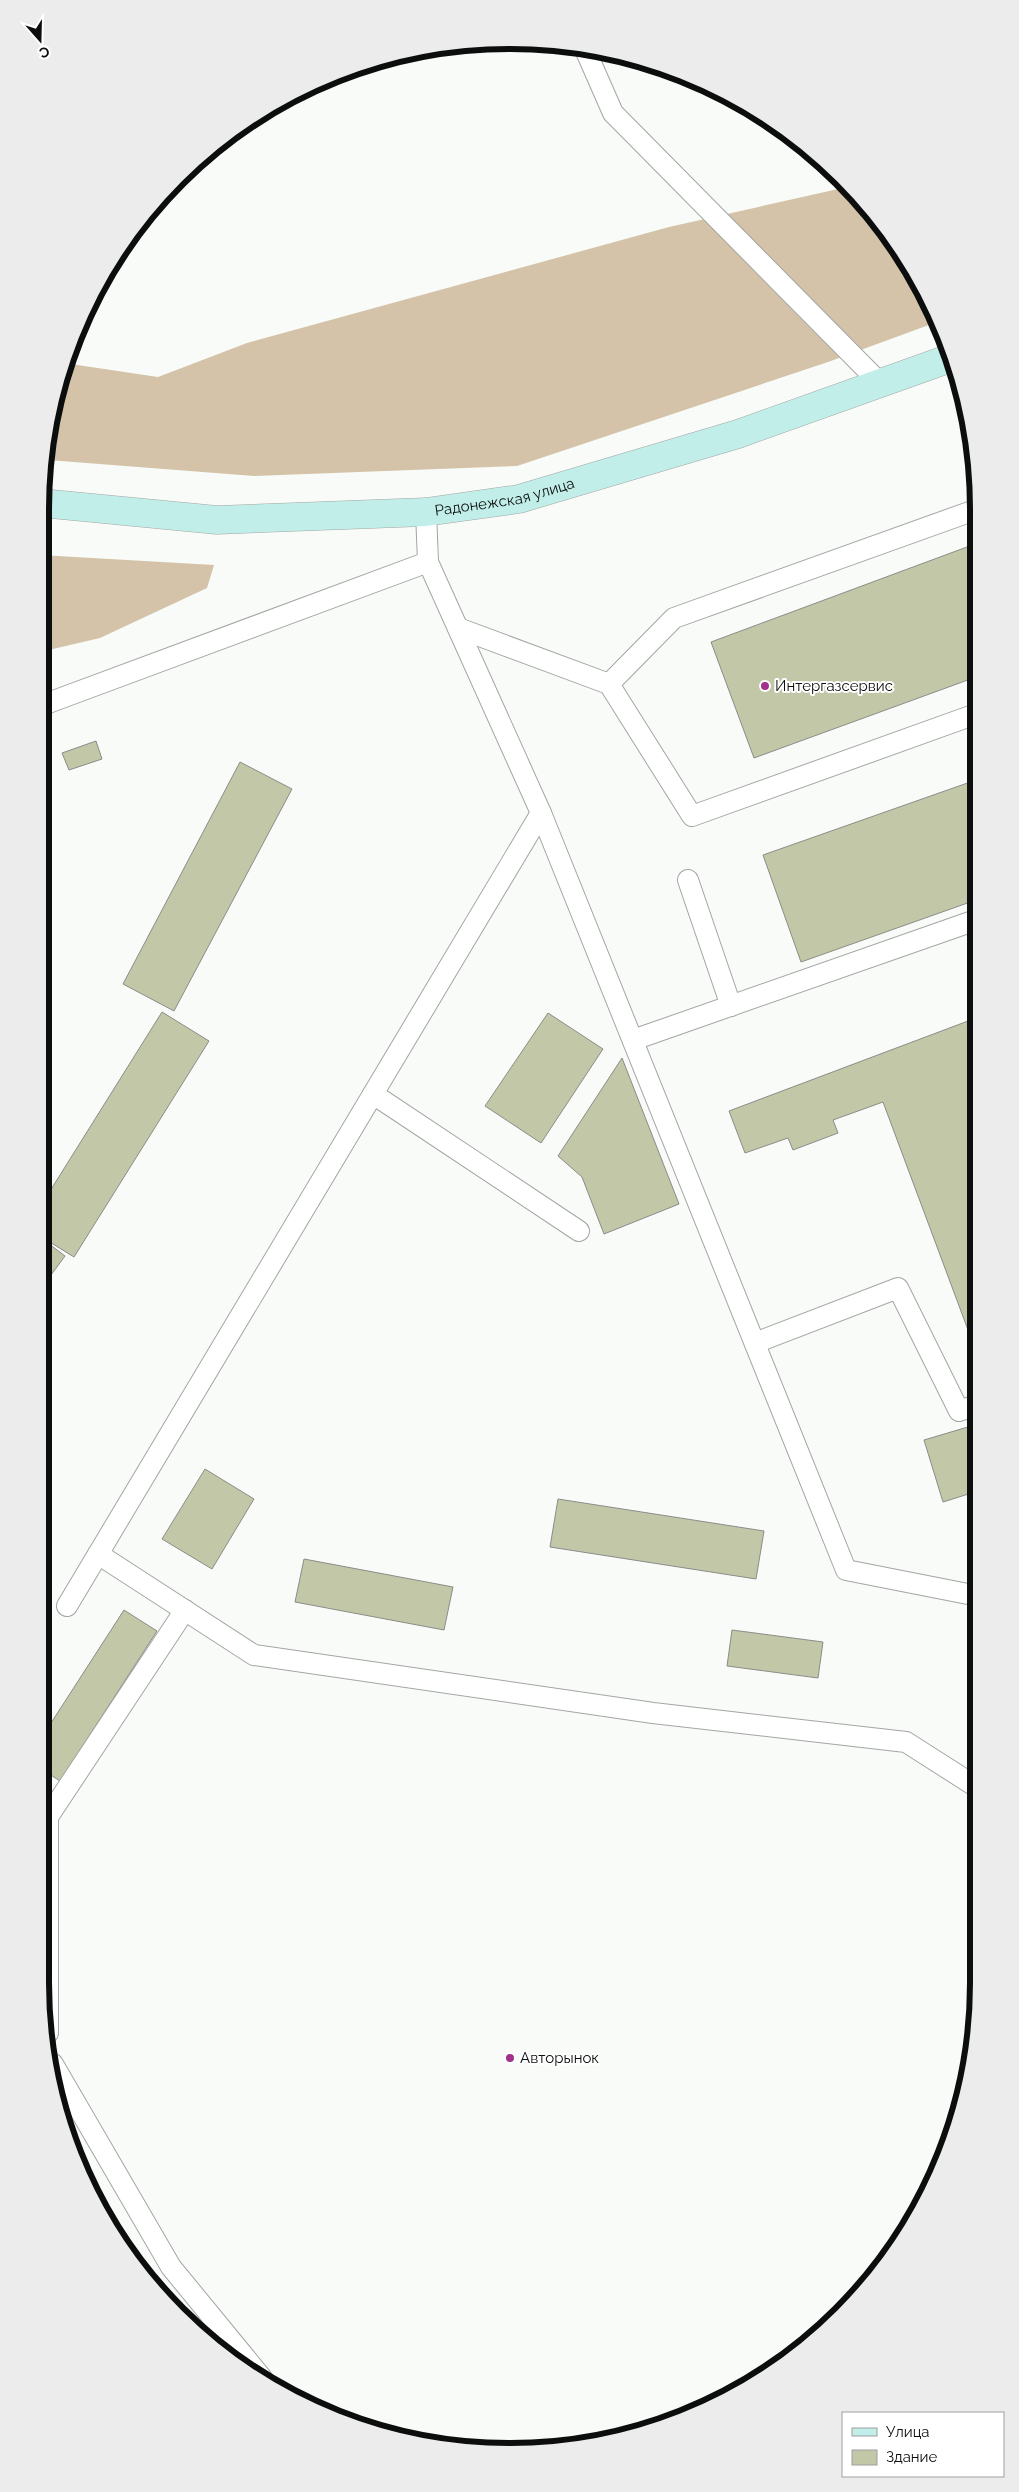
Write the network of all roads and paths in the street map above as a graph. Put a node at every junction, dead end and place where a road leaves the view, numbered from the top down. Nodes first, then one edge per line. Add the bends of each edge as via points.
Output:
1 (588, 56) edge
2 (946, 360) edge
3 (880, 383) junction
4 (49, 504) edge
5 (426, 512) junction
6 (970, 512) edge
7 (428, 562) junction
8 (458, 628) junction
9 (609, 684) junction
10 (49, 703) edge
11 (970, 716) edge
12 (541, 813) junction
13 (688, 880) dead end
14 (970, 922) edge
15 (731, 1006) junction
16 (633, 1040) junction
17 (373, 1094) junction
18 (580, 1231) dead end
19 (755, 1343) junction
20 (970, 1408) edge
21 (98, 1554) junction
22 (970, 1594) edge
23 (67, 1606) dead end
24 (185, 1610) junction
25 (970, 1783) edge
26 (49, 1815) edge
27 (58, 2070) edge
28 (250, 2363) edge

1 - 3 lane via 612,113
2 - 3 street, Радонежская улица
3 - 5 street, Радонежская улица via 738,434 519,499
4 - 5 street, Радонежская улица via 217,520
5 - 7 lane
6 - 9 lane via 674,618
7 - 8 lane
7 - 10 lane
8 - 9 lane
8 - 12 lane
9 - 11 lane via 692,816
12 - 16 lane
12 - 17 lane
13 - 15 lane
14 - 15 lane
15 - 16 lane
16 - 19 lane
17 - 18 lane
17 - 21 lane
19 - 20 lane via 898,1288 959,1411
19 - 22 lane via 846,1570
21 - 23 lane
21 - 24 lane
24 - 25 lane via 254,1655 653,1713 906,1742
24 - 26 lane
27 - 28 lane via 171,2267

